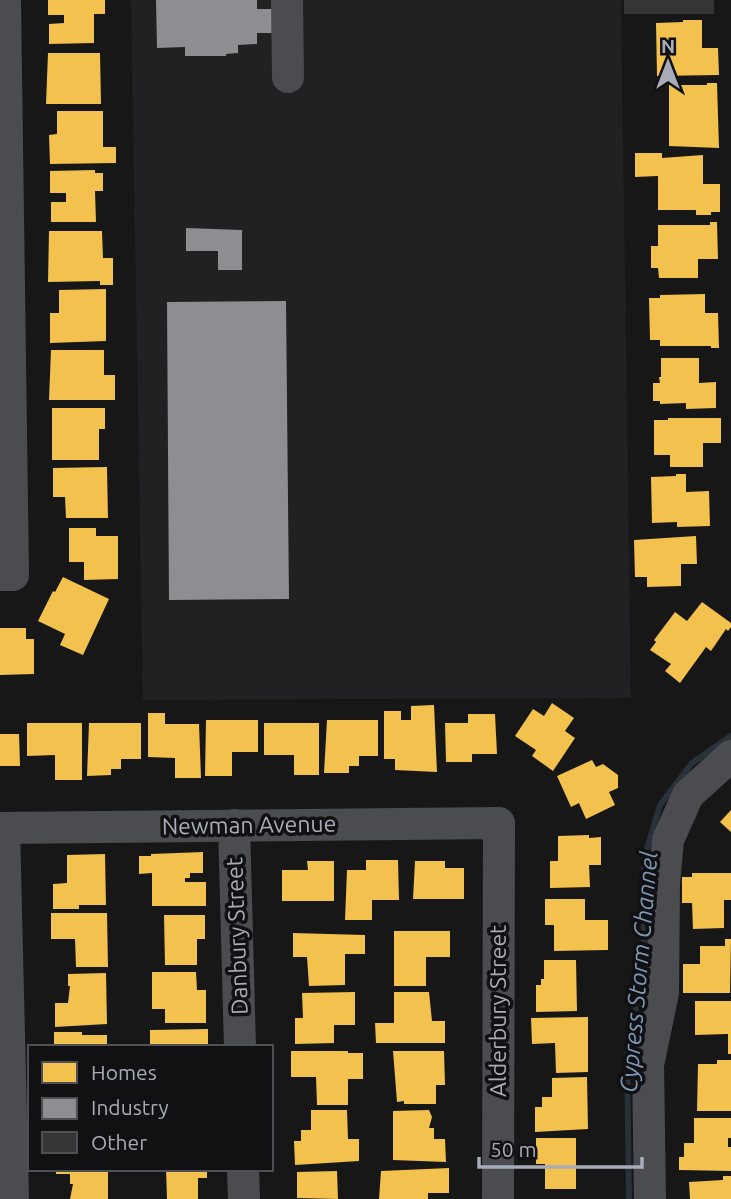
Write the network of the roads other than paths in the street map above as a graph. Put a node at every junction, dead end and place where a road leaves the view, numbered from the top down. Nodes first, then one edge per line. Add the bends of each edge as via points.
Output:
1 (5, 0) edge
2 (287, 0) edge
3 (288, 77) dead end
4 (3, 90) edge
5 (5, 332) edge
6 (6, 575) edge
7 (731, 756) edge
8 (499, 823) joint
9 (234, 825) junction
10 (2, 828) edge
11 (240, 1045) edge
12 (5, 1065) edge
13 (243, 1171) edge
14 (13, 1199) edge
15 (244, 1199) edge
16 (498, 1199) edge
17 (650, 1199) edge

1 - 4 street
2 - 3 street
4 - 5 street
5 - 6 street
7 - 17 street via 688,794 668,840 663,993 648,1065
8 - 9 street, Newman Avenue
8 - 16 street, Alderbury Street
9 - 10 street, Newman Avenue
9 - 11 street, Danbury Street
10 - 12 street
12 - 14 street
13 - 15 street

